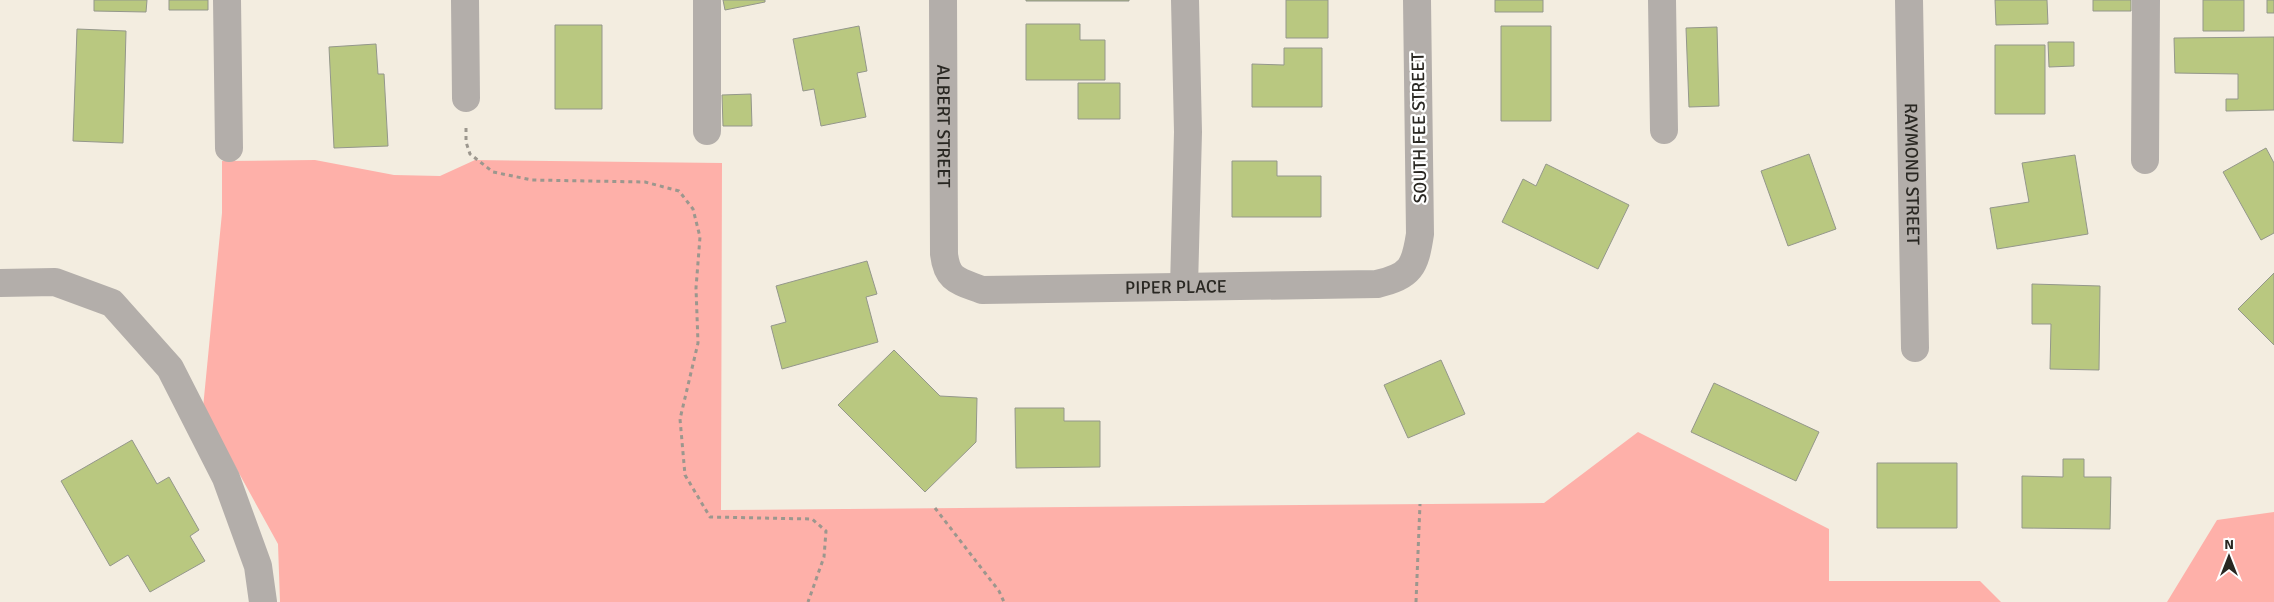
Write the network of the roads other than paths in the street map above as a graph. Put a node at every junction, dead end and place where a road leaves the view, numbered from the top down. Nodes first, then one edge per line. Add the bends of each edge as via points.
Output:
1 (227, 0) edge
2 (465, 0) edge
3 (707, 0) edge
4 (944, 0) edge
5 (1185, 0) edge
6 (1417, 0) edge
7 (1662, 0) edge
8 (1909, 0) edge
9 (2146, 0) edge
10 (466, 98) road end
11 (1664, 130) dead end
12 (707, 131) dead end
13 (229, 148) dead end
14 (2145, 160) dead end
15 (944, 254) joint
16 (1417, 256) joint
17 (0, 283) edge
18 (1184, 287) junction
19 (1915, 348) dead end
20 (263, 602) edge

1 - 13 street
2 - 10 street
3 - 12 street
4 - 15 street, ALBERT STREET
5 - 18 street via 1188,132
6 - 16 street, SOUTH FEE STREET via 1420,234
7 - 11 street
8 - 19 street, RAYMOND STREET
9 - 14 street
15 - 18 street, PIPER PLACE via 946,269 958,281 982,290
16 - 18 street, PIPER PLACE via 1398,279 1377,284
17 - 20 street via 55,282 112,303 170,368 226,478 258,566

